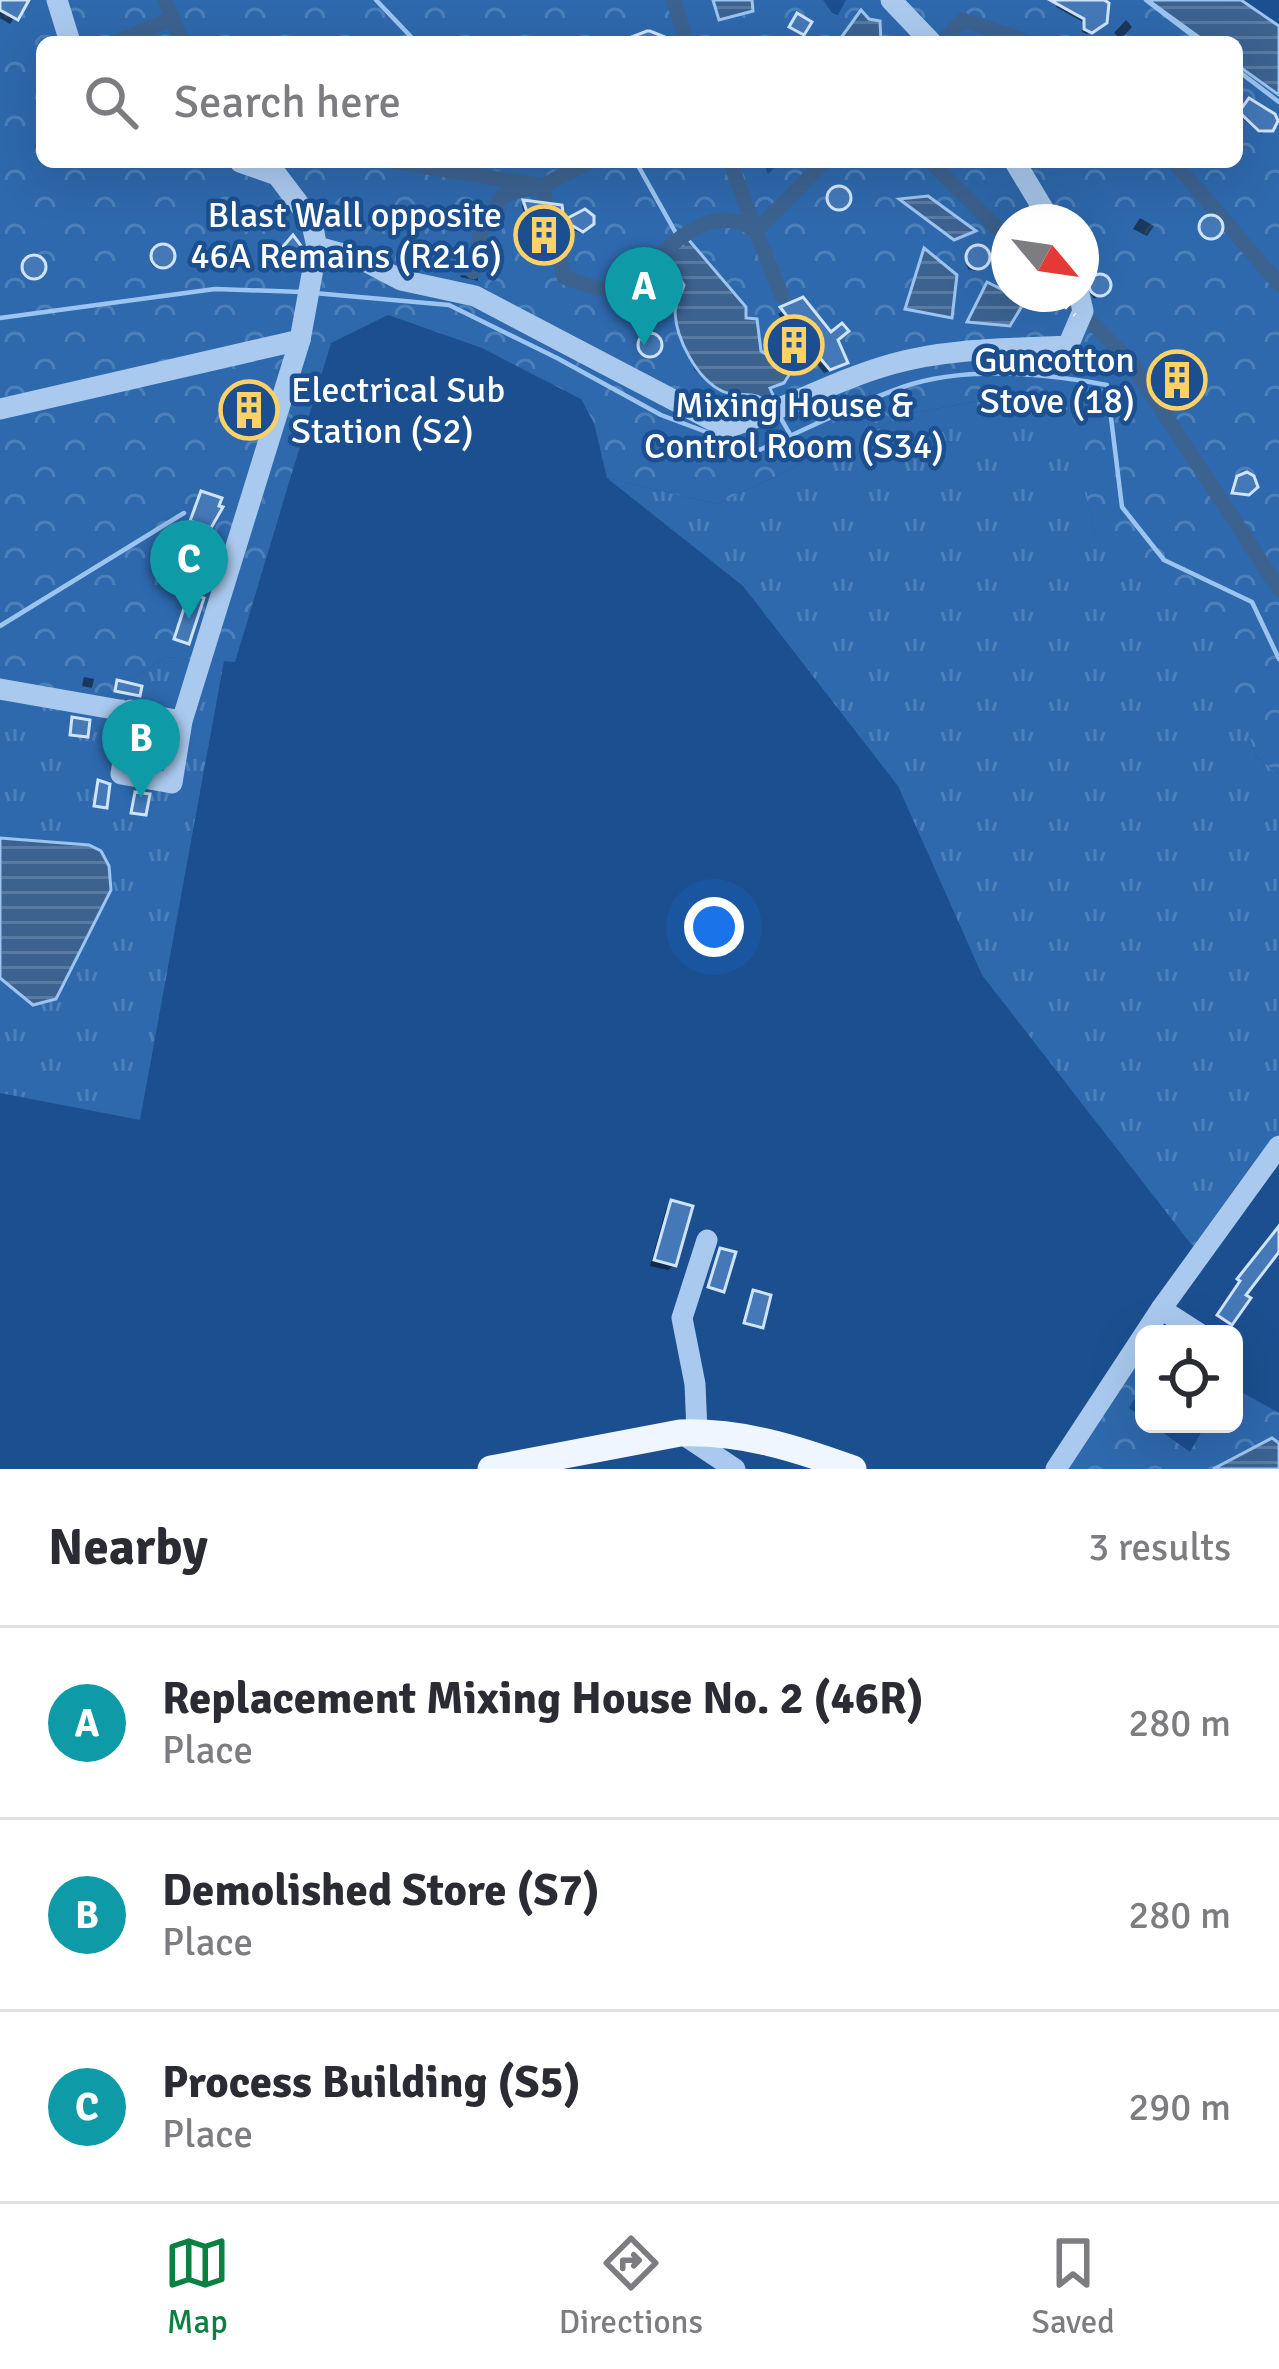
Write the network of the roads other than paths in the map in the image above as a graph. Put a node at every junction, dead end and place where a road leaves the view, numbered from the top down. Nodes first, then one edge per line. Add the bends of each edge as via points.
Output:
1 (57, 0) edge
2 (891, 0) edge
3 (68, 36) edge
4 (925, 36) edge
5 (256, 168) edge
6 (1020, 168) edge
7 (1040, 204) edge
8 (317, 248) junction
9 (1080, 312) edge
10 (300, 340) junction
11 (0, 410) edge
12 (0, 689) edge
13 (130, 710) junction
14 (182, 721) junction
15 (1279, 1146) edge
16 (707, 1240) dead end
17 (1161, 1309) junction
18 (1186, 1325) edge
19 (689, 1432) junction
20 (491, 1469) edge
21 (735, 1469) edge
22 (853, 1469) edge
23 (1056, 1469) edge

1 - 3 street
2 - 4 street
5 - 8 street via 278,176 308,214
6 - 7 street
8 - 9 street via 400,280 475,296 727,428 897,362 1068,346
8 - 10 street
10 - 11 street
10 - 14 street
12 - 13 street
13 - 14 street
13 - 14 street via 121,774 172,783
15 - 17 street
16 - 19 street via 682,1318 695,1384
17 - 18 street
17 - 23 street
19 - 20 main road
19 - 21 street
19 - 22 main road via 760,1439

